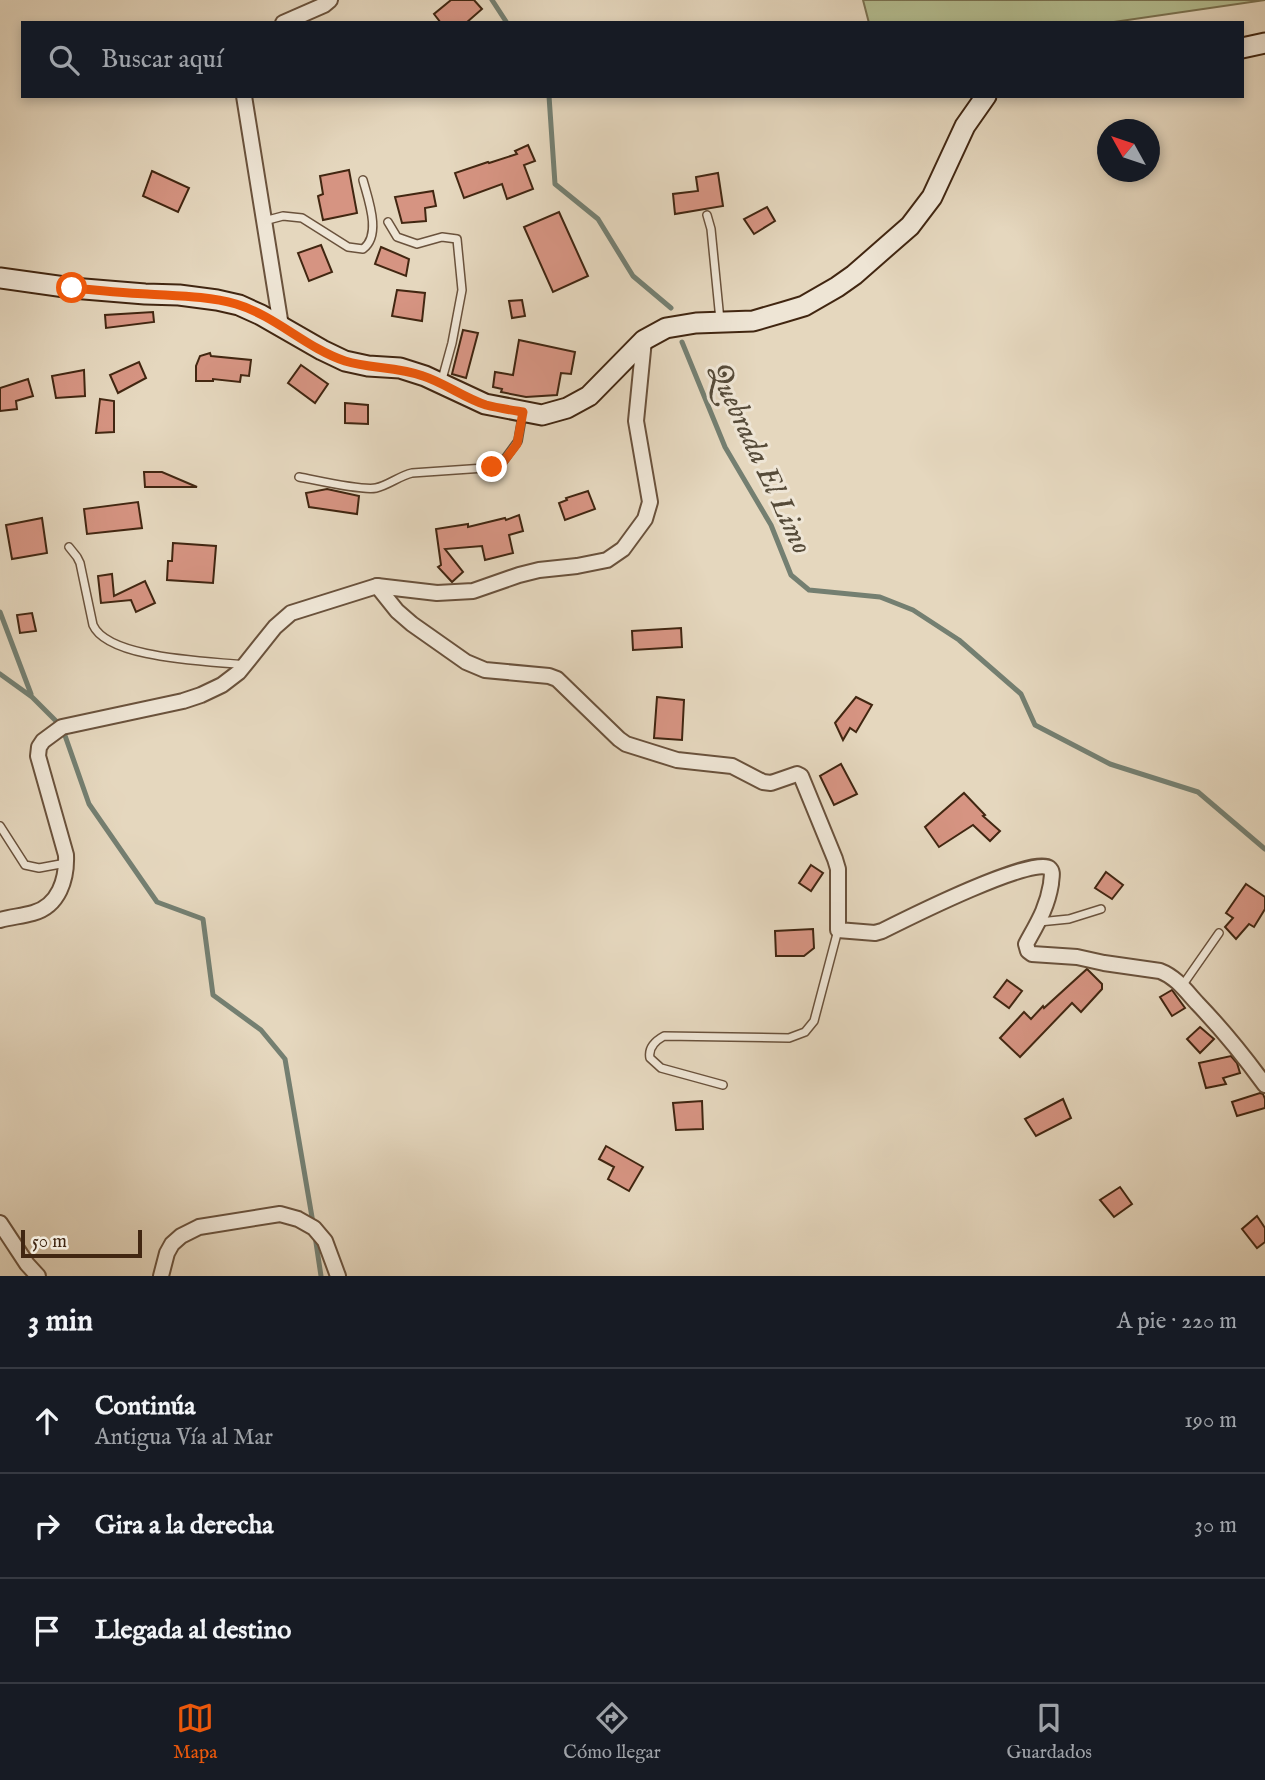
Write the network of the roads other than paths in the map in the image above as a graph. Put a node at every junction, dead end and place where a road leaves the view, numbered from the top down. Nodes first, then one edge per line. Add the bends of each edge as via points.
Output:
1 (330, 0) edge
2 (288, 21) edge
3 (1265, 43) edge
4 (1244, 48) edge
5 (244, 98) edge
6 (985, 98) edge
7 (363, 180) dead end
8 (707, 215) dead end
9 (263, 221) junction
10 (388, 222) dead end
11 (0, 278) edge
12 (720, 321) junction
13 (281, 326) junction
14 (644, 340) junction
15 (441, 384) junction
16 (523, 412) junction
17 (299, 477) dead end
18 (69, 547) dead end
19 (377, 586) junction
20 (245, 665) junction
21 (0, 826) edge
22 (66, 863) junction
23 (1101, 909) dead end
24 (0, 919) edge
25 (1038, 922) junction
26 (838, 930) junction
27 (1219, 933) dead end
28 (1182, 986) junction
29 (723, 1085) dead end
30 (1265, 1085) edge
31 (0, 1223) edge
32 (37, 1276) edge
33 (161, 1276) edge
34 (338, 1276) edge

1 - 2 street
3 - 4 main road
5 - 9 street
6 - 12 main road via 965,126 932,197 910,226 854,275 804,306 753,321
7 - 9 lane via 372,234 363,249 348,247 302,218
8 - 12 lane
9 - 13 street
10 - 15 lane via 397,237 417,244 442,237 457,239 462,290
11 - 13 main road via 218,300
12 - 14 main road via 666,328
13 - 15 main road via 345,361 400,368
14 - 16 main road via 589,396 542,415
14 - 19 street via 636,421 650,502 646,519 623,549 607,560 540,570 467,592
15 - 16 main road via 485,404
16 - 17 lane via 518,441 499,467 412,473 369,489
18 - 20 lane via 80,564 93,625 101,636 146,654
19 - 20 street via 291,613
19 - 26 street via 412,624 466,662 485,670 557,679 626,744 677,760 732,766 762,782 801,776 838,869
20 - 22 street via 222,685 201,695 61,727 43,741 38,756
21 - 22 lane via 25,865 39,868
22 - 24 street via 62,886 43,909
23 - 25 lane
25 - 26 street via 1048,901 1052,873 1046,867 1032,867 966,890 883,931
25 - 28 street via 1026,944 1032,954 1160,971
26 - 29 lane via 814,1021 805,1032 789,1038 664,1036 652,1046 650,1058 661,1068
27 - 28 lane
28 - 30 street
31 - 32 street
33 - 34 street via 167,1253 181,1236 199,1227 280,1214 314,1228 325,1241

